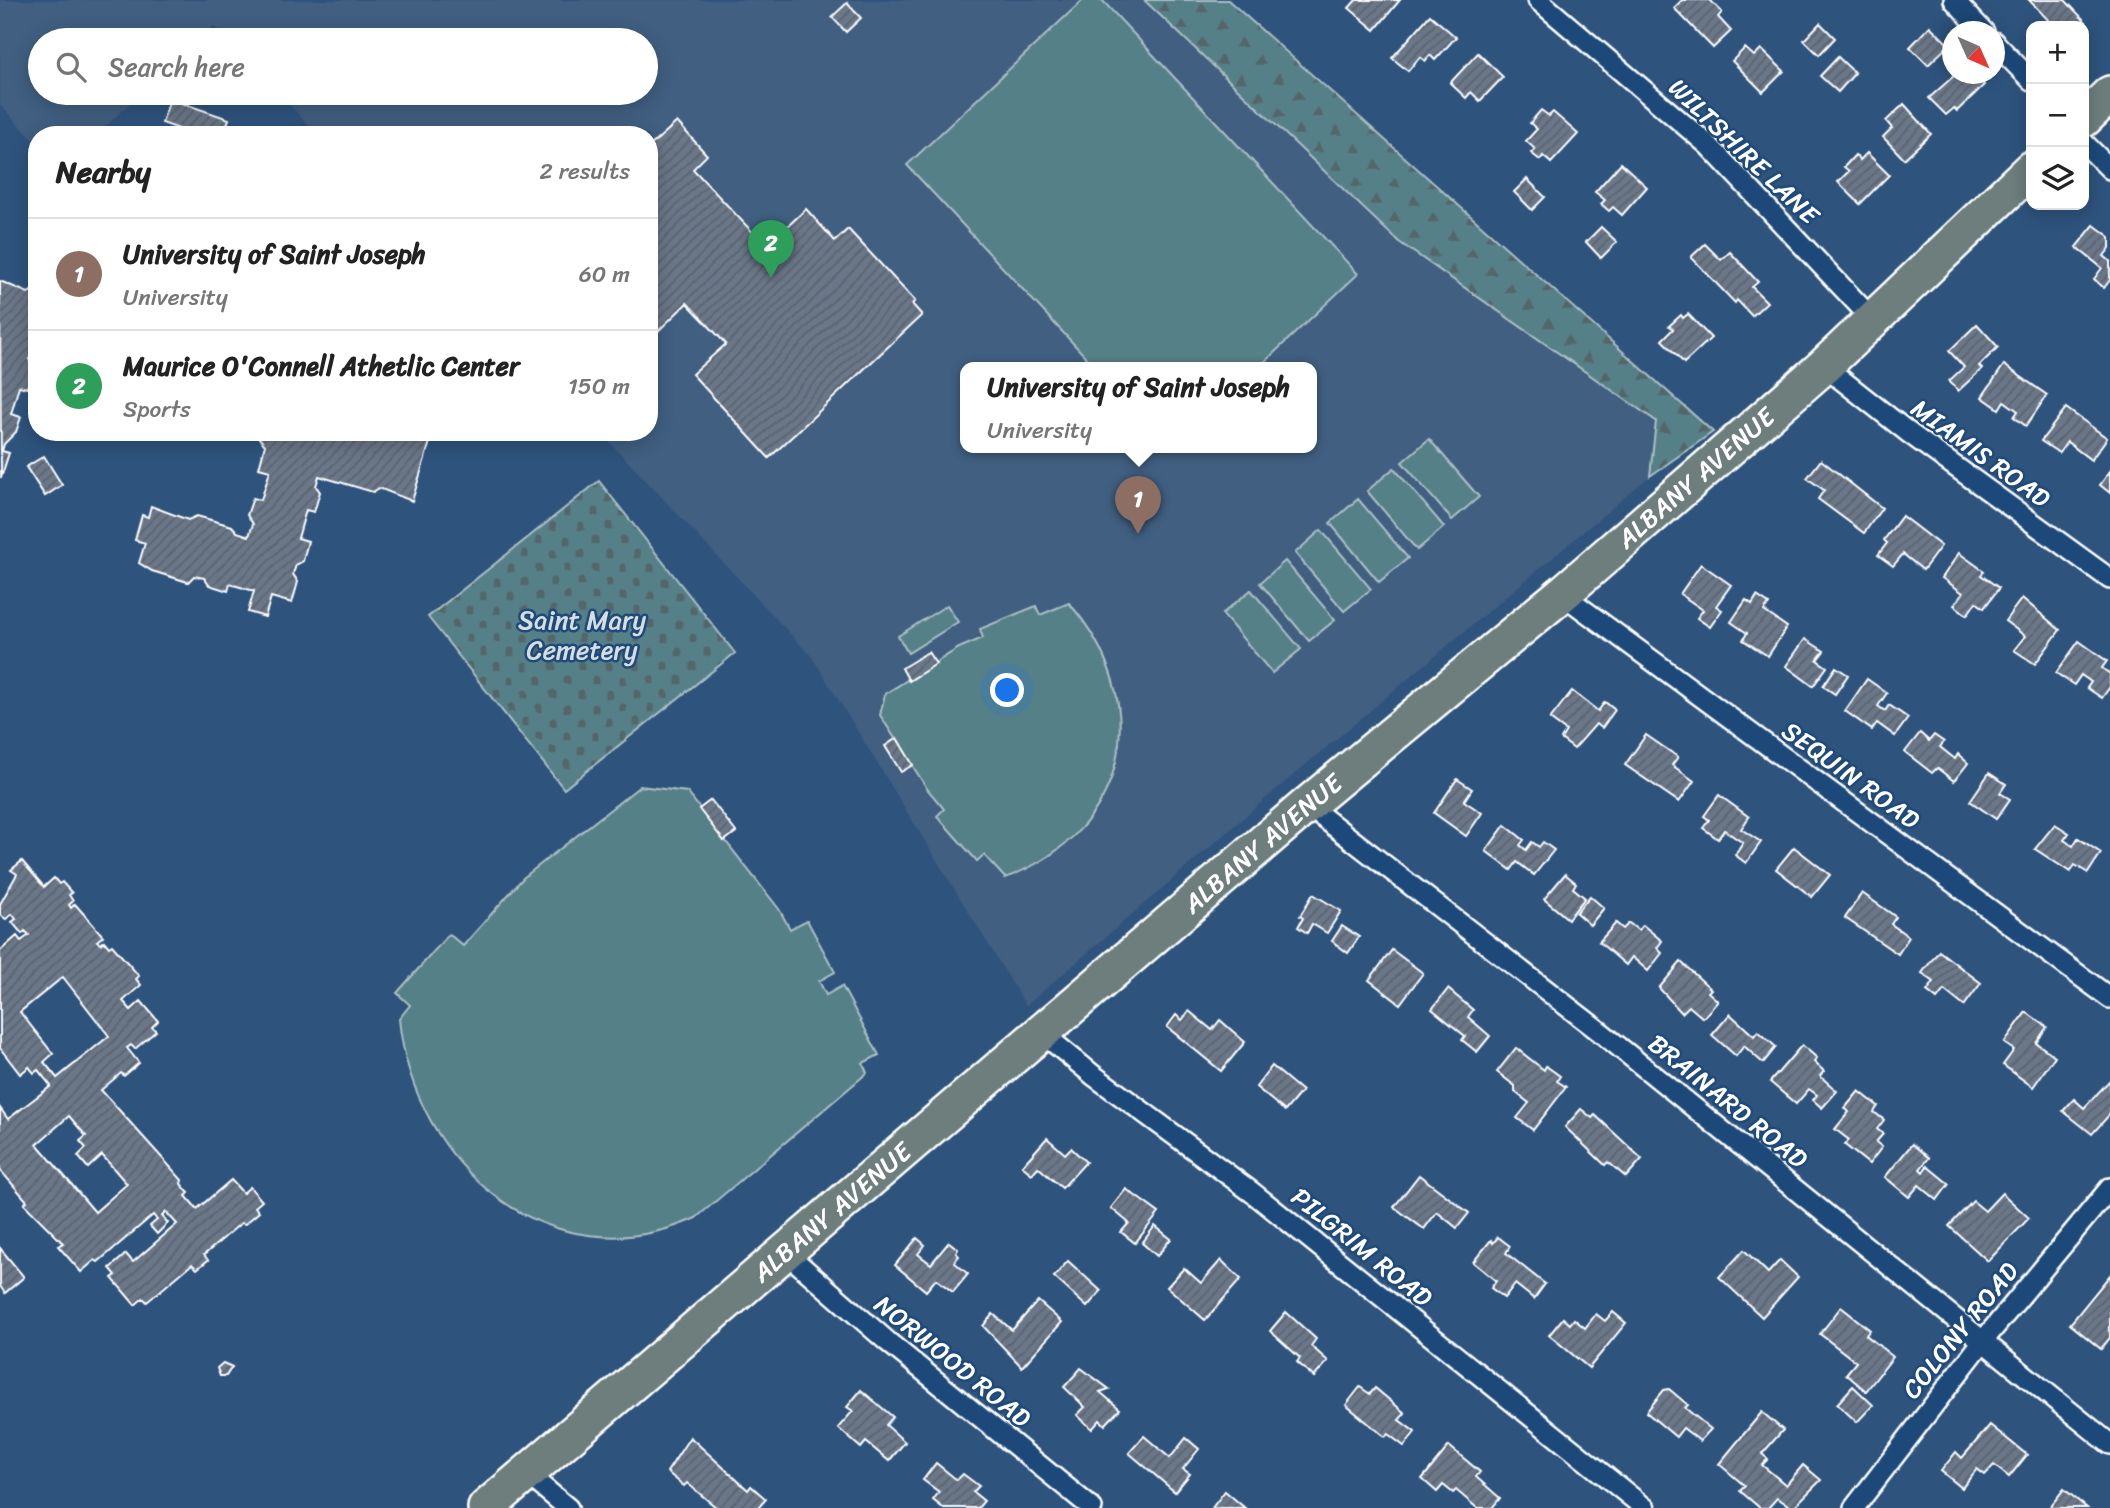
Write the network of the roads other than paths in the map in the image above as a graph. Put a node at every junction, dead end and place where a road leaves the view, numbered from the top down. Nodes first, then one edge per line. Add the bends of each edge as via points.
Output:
1 (1538, 0) edge
2 (1954, 0) edge
3 (1974, 21) edge
4 (2005, 53) edge
5 (2026, 75) edge
6 (2110, 94) edge
7 (2089, 114) edge
8 (2088, 147) edge
9 (2110, 169) edge
10 (2026, 174) edge
11 (1873, 320) junction
12 (1824, 366) junction
13 (2110, 579) edge
14 (1562, 594) junction
15 (1307, 805) junction
16 (2110, 998) edge
17 (1042, 1033) junction
18 (2110, 1188) edge
19 (785, 1252) junction
20 (1983, 1341) junction
21 (2110, 1444) edge
22 (526, 1473) junction
23 (486, 1508) edge
24 (568, 1508) edge
25 (1091, 1508) edge
26 (1645, 1508) edge
27 (1854, 1508) edge

1 - 11 street, WILTSHIRE LANE via 1708,145
2 - 3 street
4 - 5 street
6 - 7 highway
8 - 9 street
10 - 11 highway, ALBANY AVENUE
11 - 12 highway, ALBANY AVENUE
12 - 13 street, MIAMIS ROAD
12 - 14 highway, ALBANY AVENUE
14 - 15 highway, ALBANY AVENUE
14 - 16 street, SEQUIN ROAD
15 - 17 highway, ALBANY AVENUE
15 - 20 street, BRAINARD ROAD via 1583,1017
17 - 19 highway, ALBANY AVENUE
17 - 26 street, PILGRIM ROAD via 1253,1193
18 - 20 street, COLONY ROAD
19 - 22 highway, ALBANY AVENUE
19 - 25 street, NORWOOD ROAD via 877,1334
20 - 21 street, BRAINARD ROAD
20 - 27 street, COLONY ROAD
22 - 23 highway, ALBANY AVENUE
22 - 24 street

